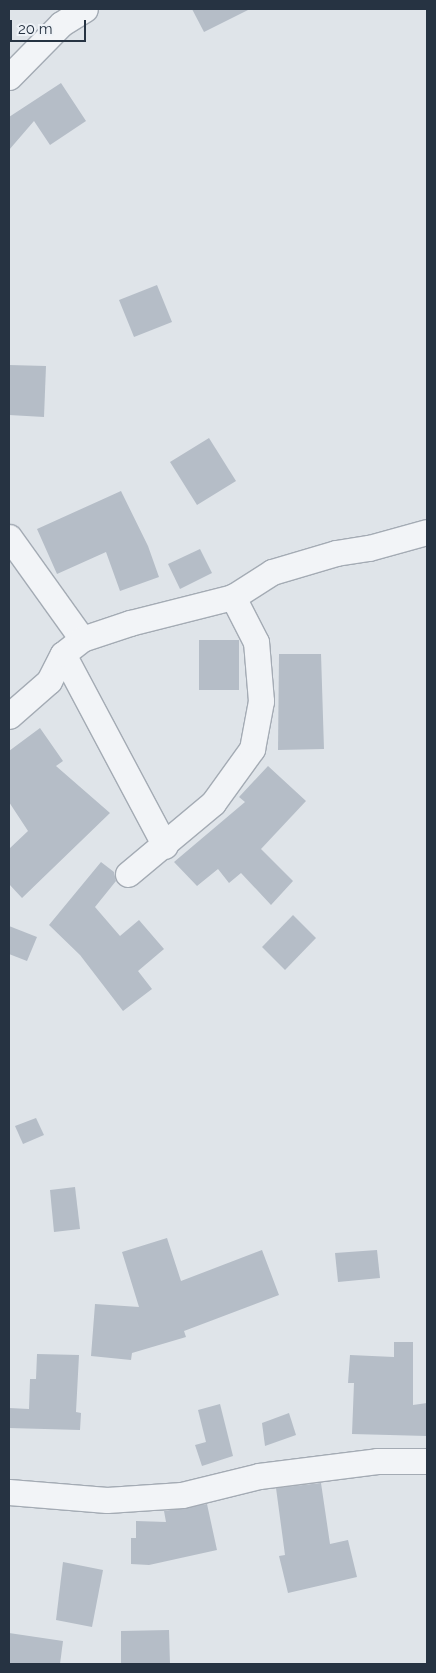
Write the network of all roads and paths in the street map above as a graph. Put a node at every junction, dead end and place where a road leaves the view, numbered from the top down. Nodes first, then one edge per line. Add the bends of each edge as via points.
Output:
1 (85, 9) edge
2 (54, 17) edge
3 (9, 77) edge
4 (427, 532) edge
5 (9, 537) edge
6 (233, 597) junction
7 (72, 647) junction
8 (9, 716) edge
9 (165, 846) junction
10 (128, 874) dead end
11 (427, 1461) edge
12 (9, 1492) edge

1 - 2 street
2 - 3 street
4 - 6 street via 272,572
5 - 7 street
6 - 7 street via 130,622
6 - 9 street via 256,642 261,701 252,749 213,803
7 - 8 street via 49,681
7 - 9 street
9 - 10 street
11 - 12 street via 377,1461 259,1476 182,1496 107,1500

